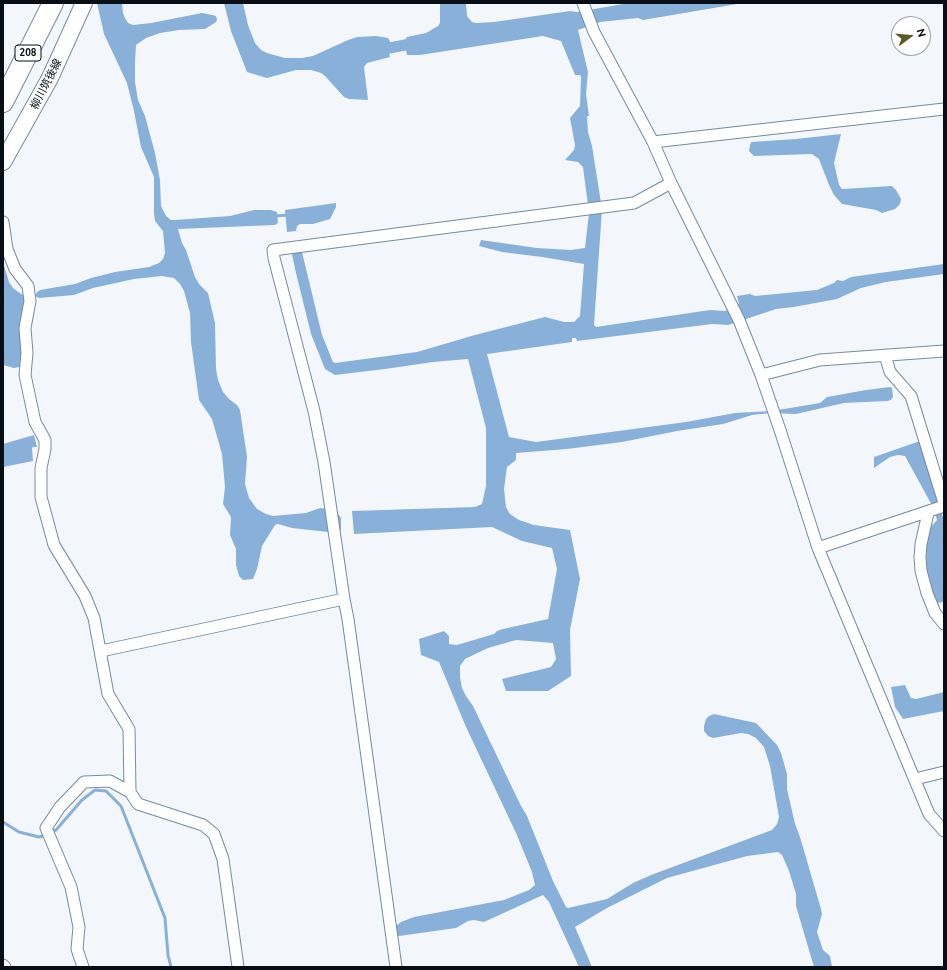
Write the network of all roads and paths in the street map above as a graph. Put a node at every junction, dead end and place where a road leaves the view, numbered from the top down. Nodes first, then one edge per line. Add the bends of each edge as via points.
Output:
1 (46, 3) edge
2 (53, 3) edge
3 (84, 3) edge
4 (583, 3) edge
5 (3, 91) edge
6 (3, 102) edge
7 (944, 109) edge
8 (653, 142) junction
9 (3, 162) edge
10 (671, 183) junction
11 (3, 222) edge
12 (944, 351) edge
13 (885, 355) junction
14 (761, 375) junction
15 (944, 503) edge
16 (944, 506) edge
17 (928, 513) junction
18 (818, 548) junction
19 (344, 599) junction
20 (944, 624) edge
21 (101, 651) junction
22 (944, 772) edge
23 (914, 779) junction
24 (130, 792) junction
25 (944, 831) edge
26 (83, 967) edge
27 (238, 967) edge
28 (396, 967) edge

1 - 5 highway, 208
2 - 6 highway, 208
3 - 9 main road, 柳川筑後線 via 50,78
4 - 8 street via 594,32
7 - 8 street
8 - 10 street
10 - 14 street via 739,320
10 - 19 street via 634,203 273,250 314,411
11 - 21 street via 7,249 15,269 28,286 30,301 25,328 25,375 35,422 45,440 41,468 41,498 54,545 85,596 94,618
12 - 13 street
13 - 14 street via 820,360
13 - 15 street via 890,372 911,396
14 - 18 street
16 - 17 street
17 - 18 street
17 - 20 street via 921,544 921,571 935,613
18 - 23 street
19 - 21 street
19 - 28 street
21 - 24 street via 108,694 129,729
22 - 23 street
23 - 25 street via 929,814
24 - 26 street via 110,781 84,782 60,806 46,828 71,887 79,926 77,950
24 - 27 street via 138,804 203,825 214,834 223,859

